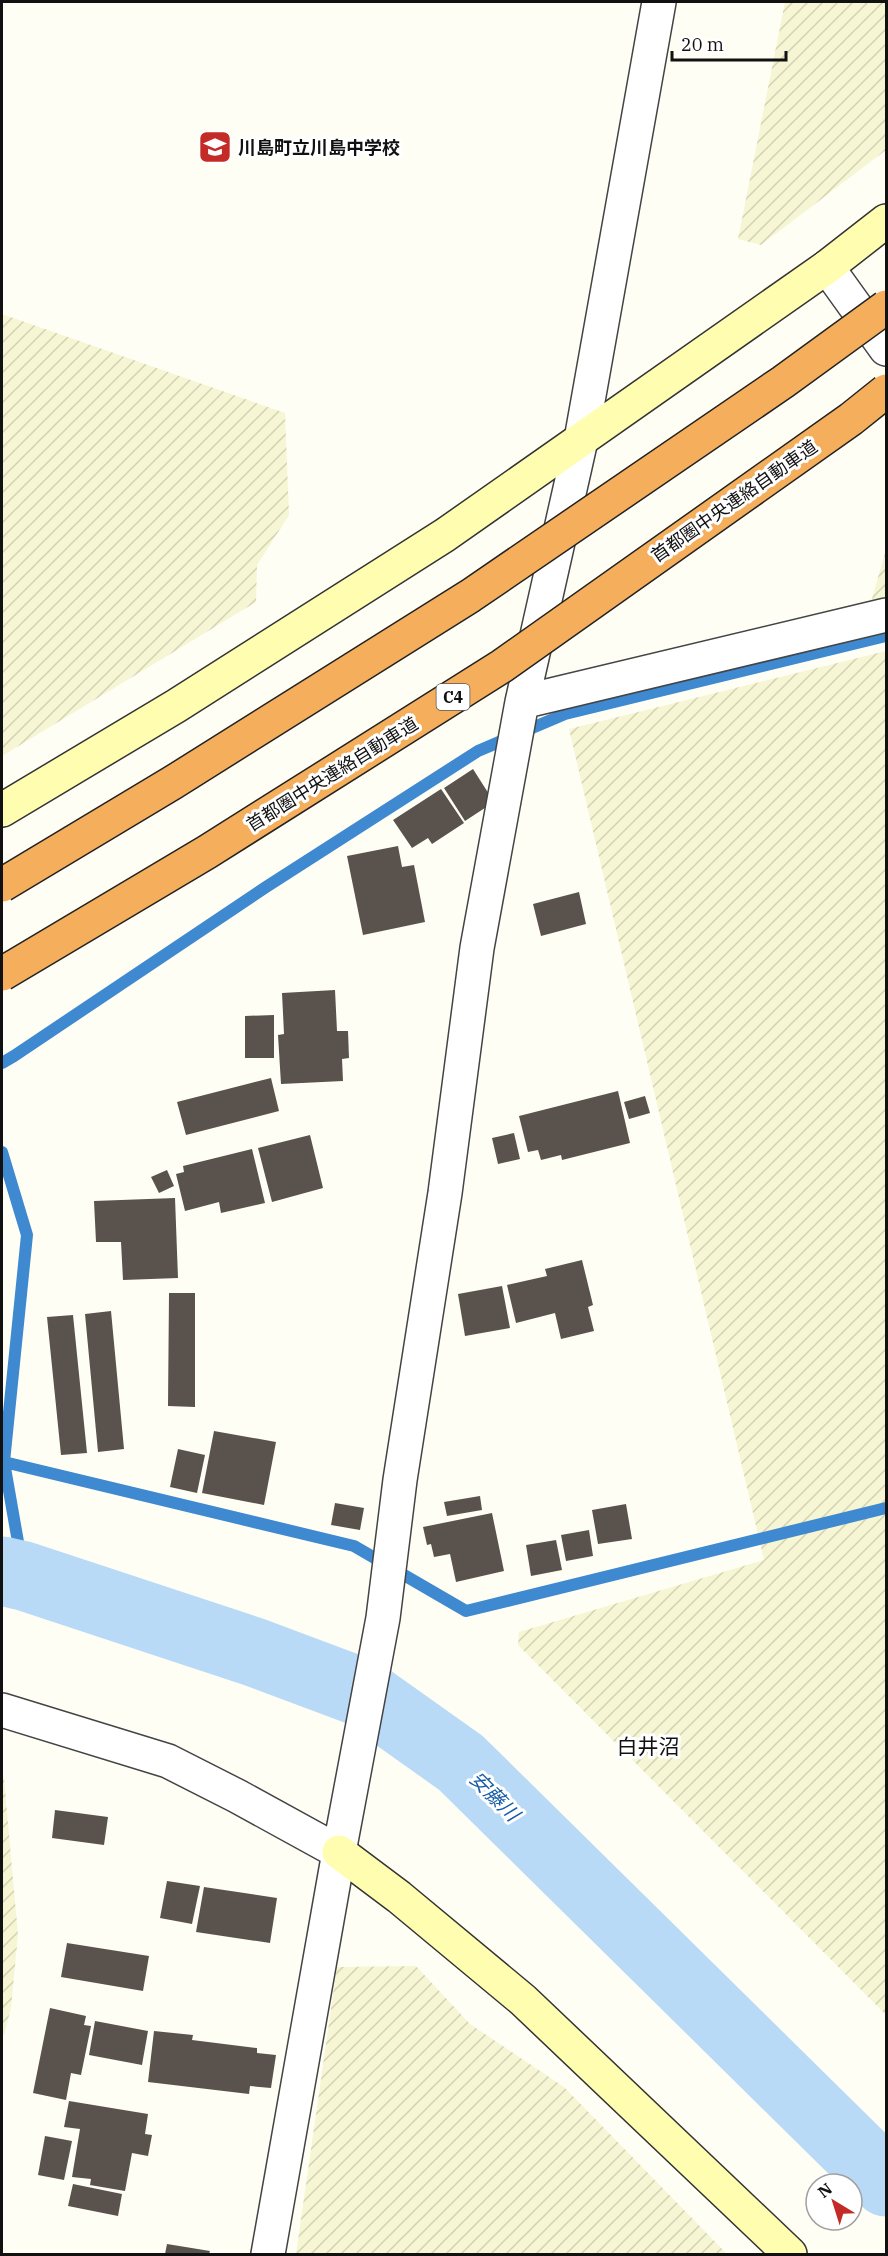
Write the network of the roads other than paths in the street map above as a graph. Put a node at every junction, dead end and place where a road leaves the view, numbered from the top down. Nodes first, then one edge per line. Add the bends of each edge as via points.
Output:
1 (658, 2) edge
2 (886, 221) edge
3 (827, 267) junction
4 (886, 307) edge
5 (886, 349) edge
6 (886, 391) edge
7 (581, 440) junction
8 (886, 615) edge
9 (522, 702) junction
10 (2, 810) edge
11 (2, 885) edge
12 (2, 974) edge
13 (2, 1710) edge
14 (339, 1852) junction
15 (268, 2254) edge
16 (790, 2254) edge

1 - 7 street
2 - 3 street
3 - 5 street
3 - 7 street
4 - 11 highway, bridge via 470,596
6 - 12 highway, 首都圏中央連絡自動車道 / C4, bridge via 502,666 207,852
7 - 9 street
7 - 10 street via 425,547
8 - 9 street
9 - 14 street via 477,948 383,1618
13 - 14 street via 168,1761
14 - 15 street
14 - 16 street via 523,2000

